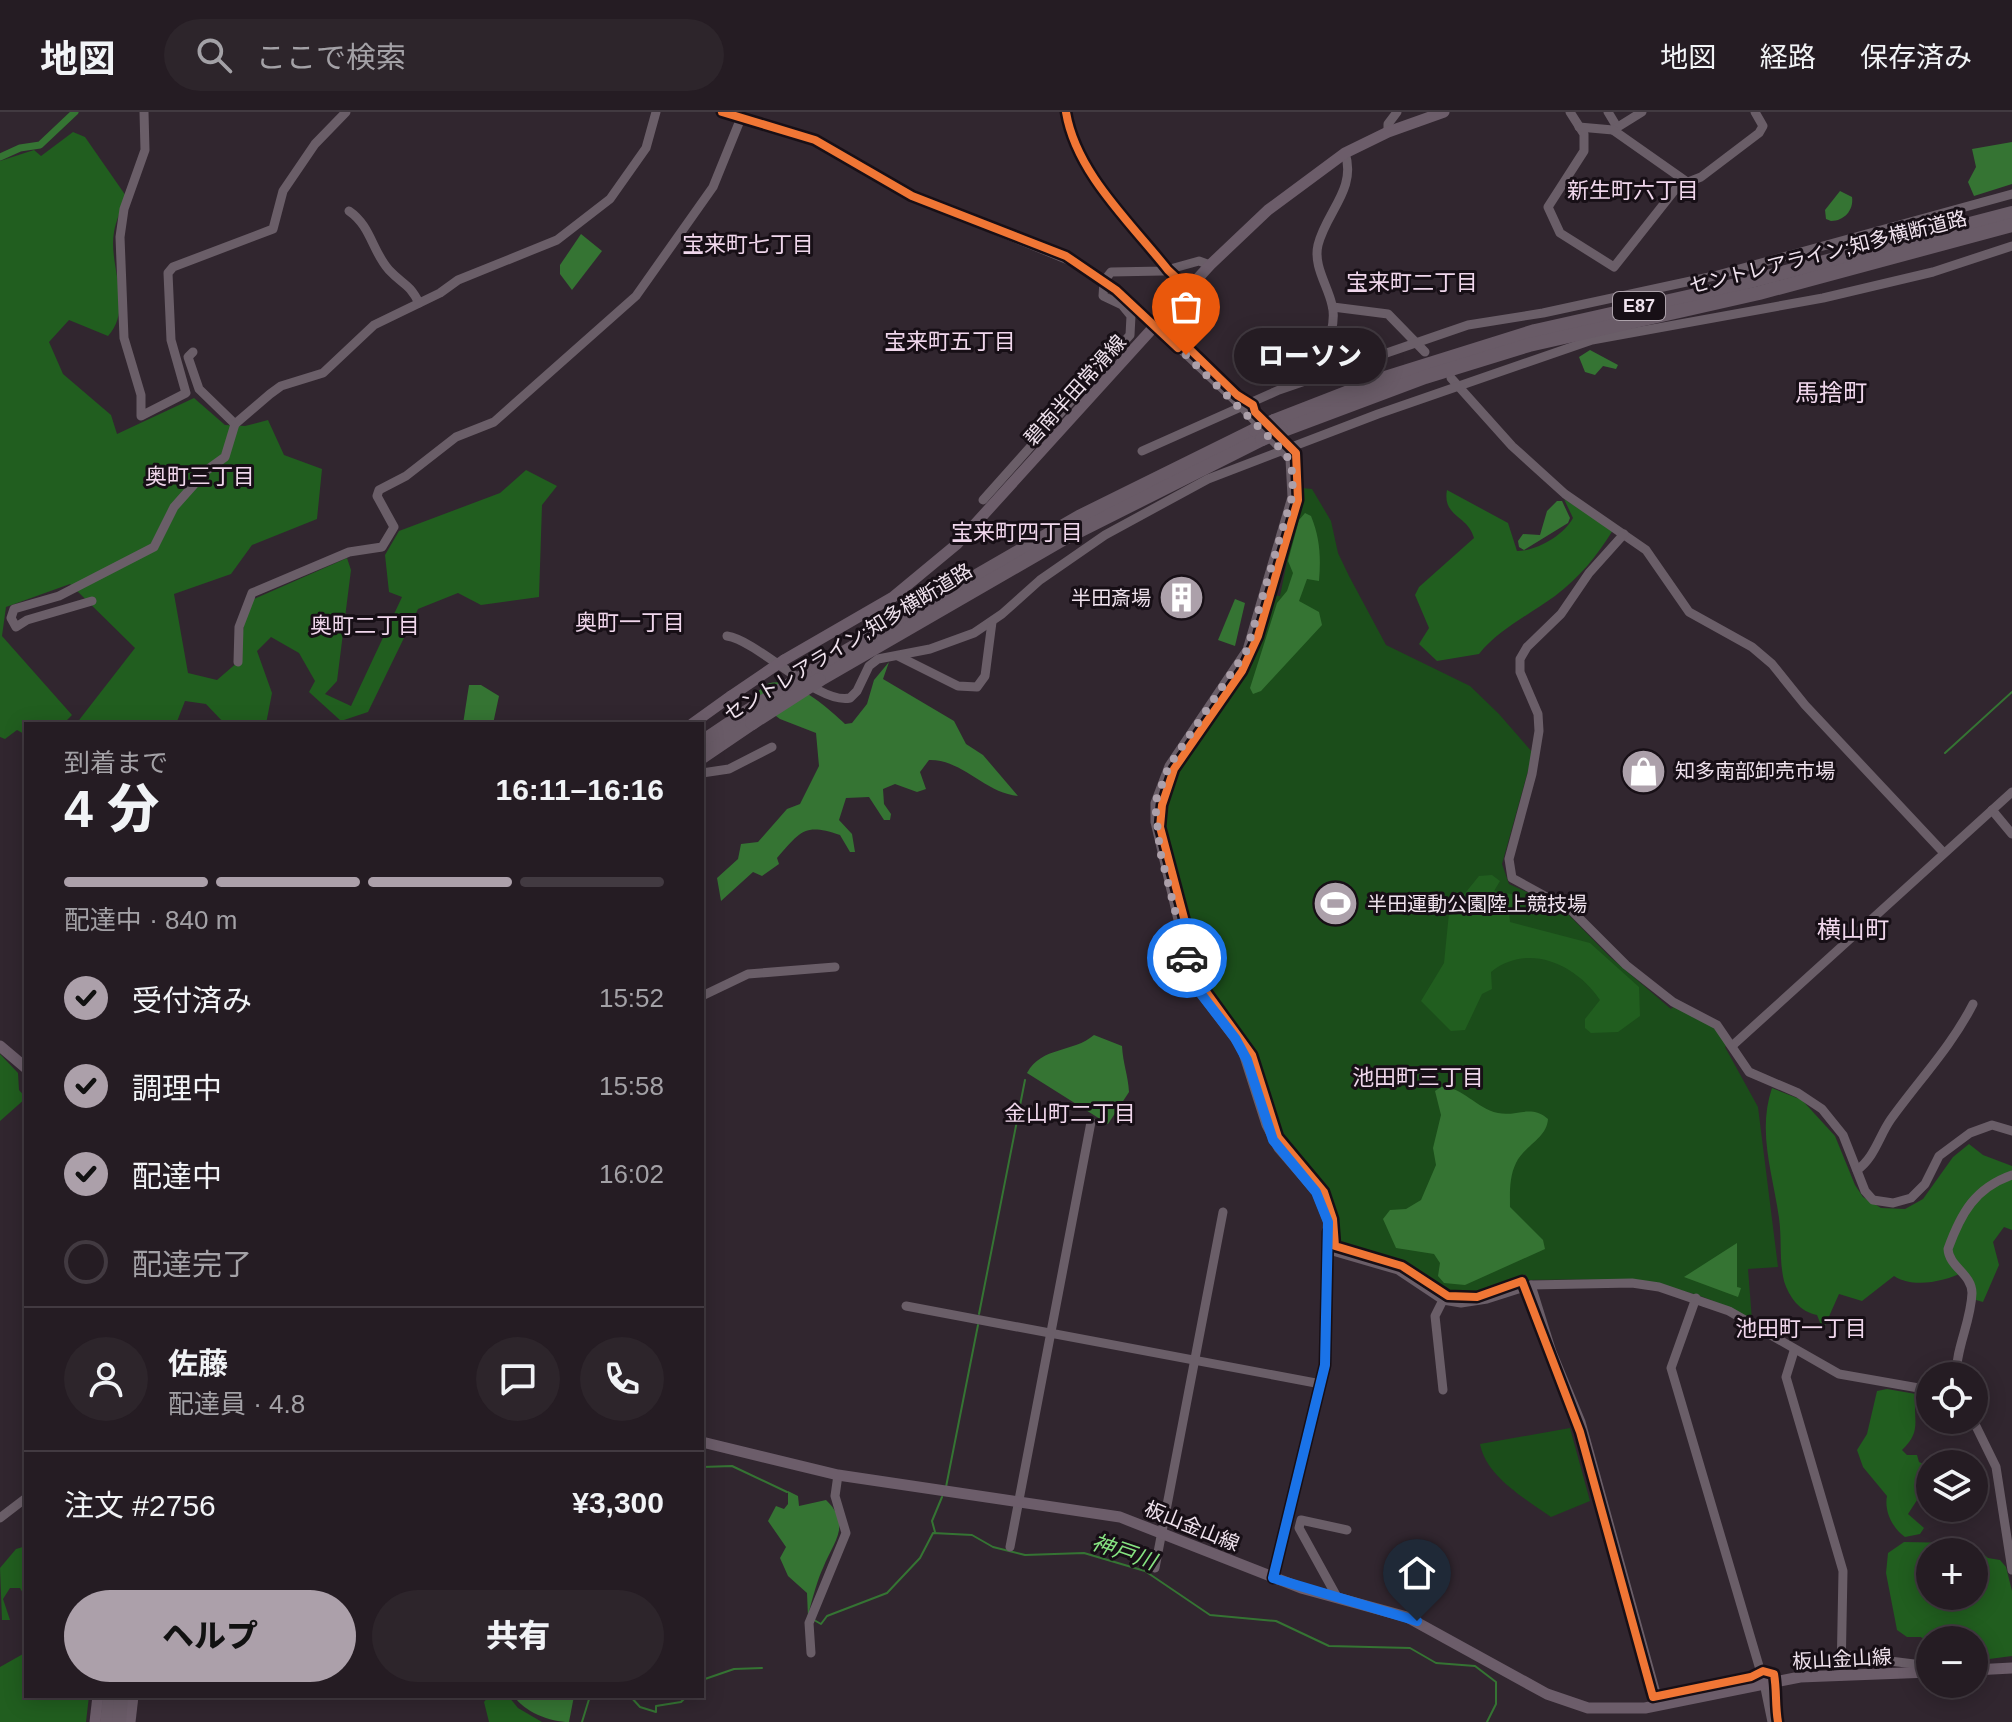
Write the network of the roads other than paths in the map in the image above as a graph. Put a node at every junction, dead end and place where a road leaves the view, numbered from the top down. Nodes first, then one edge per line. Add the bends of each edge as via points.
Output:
1 (144, 112) edge
2 (346, 112) edge
3 (656, 112) edge
4 (722, 112) edge
5 (1397, 112) edge
6 (1444, 112) edge
7 (1570, 112) edge
8 (1608, 112) edge
9 (1642, 112) edge
10 (1755, 112) edge
11 (741, 118) junction
12 (1579, 127) junction
13 (1615, 128) junction
14 (1388, 132) junction
15 (1345, 153) junction
16 (1687, 182) junction
17 (2012, 194) edge
18 (349, 211) dead end
19 (2012, 213) edge
20 (2012, 225) edge
21 (1982, 241) dead end
22 (2012, 246) edge
23 (1985, 254) junction
24 (1210, 265) junction
25 (1104, 281) junction
26 (419, 303) junction
27 (1333, 307) junction
28 (1157, 327) junction
29 (1415, 344) junction
30 (193, 352) dead end
31 (1425, 352) dead end
32 (1316, 378) junction
33 (1454, 382) junction
34 (1240, 405) junction
35 (235, 424) junction
36 (1278, 426) junction
37 (1142, 451) dead end
38 (1284, 452) junction
39 (983, 500) dead end
40 (1624, 534) junction
41 (92, 601) dead end
42 (992, 622) junction
43 (727, 636) dead end
44 (898, 656) junction
45 (238, 662) dead end
46 (731, 696) junction
47 (749, 718) junction
48 (695, 722) edge
49 (704, 722) edge
50 (704, 741) edge
51 (772, 747) dead end
52 (704, 755) edge
53 (704, 773) edge
54 (2012, 792) edge
55 (1992, 810) junction
56 (2012, 834) edge
57 (1943, 852) junction
58 (835, 967) dead end
59 (704, 995) edge
60 (1973, 1004) dead end
61 (0, 1046) edge
62 (1732, 1046) junction
63 (24, 1066) edge
64 (1091, 1122) dead end
65 (2012, 1131) edge
66 (1857, 1170) junction
67 (2012, 1175) edge
68 (1223, 1212) dead end
69 (1329, 1250) junction
70 (1526, 1286) junction
71 (1696, 1298) junction
72 (1443, 1300) junction
73 (906, 1306) dead end
74 (1050, 1332) junction
75 (1794, 1351) junction
76 (1195, 1361) junction
77 (1957, 1362) edge
78 (1321, 1384) junction
79 (1916, 1388) edge
80 (1443, 1390) dead end
81 (1980, 1434) edge
82 (704, 1442) edge
83 (838, 1475) junction
84 (24, 1500) edge
85 (1019, 1500) junction
86 (0, 1518) edge
87 (2008, 1518) edge
88 (1347, 1530) dead end
89 (1162, 1532) junction
90 (1010, 1547) dead end
91 (1155, 1568) dead end
92 (2012, 1570) edge
93 (1273, 1578) junction
94 (1337, 1597) junction
95 (811, 1653) dead end
96 (1842, 1655) junction
97 (1916, 1664) edge
98 (2012, 1668) edge
99 (1988, 1669) edge
100 (1916, 1673) edge
101 (1841, 1676) junction
102 (1764, 1683) junction
103 (98, 1698) edge
104 (110, 1698) edge
105 (121, 1698) edge
106 (133, 1698) edge
107 (1659, 1704) junction
108 (95, 1722) edge
109 (107, 1722) edge
110 (119, 1722) edge
111 (130, 1722) edge
112 (1772, 1722) edge

1 - 2 street via 145,150 120,237 124,338 141,395 141,416 186,393 171,340 168,273 273,229 283,191 315,144
3 - 26 street via 646,148 610,199 557,240 458,280
4 - 11 street
5 - 14 street
6 - 14 main road, 碧南半田常滑線
7 - 12 street
8 - 13 street
9 - 13 street
10 - 16 street via 1763,126 1759,133
11 - 25 street via 825,145 912,196 1066,256
11 - 45 street via 713,187 636,296 494,422 456,437 379,490 377,496 394,527 382,547 349,552 252,593 239,627
12 - 13 street
12 - 16 street via 1584,151 1548,207 1560,233 1611,265 1617,266 1670,195
13 - 16 street
14 - 15 main road, 碧南半田常滑線
15 - 24 main road, 碧南半田常滑線 via 1268,210
15 - 27 street via 1349,177 1318,247
17 - 29 street via 1973,211 1748,270 1468,325
18 - 26 street via 360,219 388,269 409,283
19 - 36 highway, セントレアライン;知多横断道路 / E87 via 1535,331 1394,375
20 - 36 highway, セントレアライン;知多横断道路 / E87 via 1759,293 1529,345
21 - 23 street
22 - 23 street
23 - 33 street via 1933,272 1592,340
24 - 25 street via 1199,261 1163,271 1111,272
24 - 28 main road, 碧南半田常滑線
25 - 28 street
25 - 39 street via 1103,296 1131,316 1130,335
26 - 35 street via 374,325 323,373 281,386
27 - 29 street via 1388,314
27 - 32 street
28 - 34 street
28 - 46 main road, 碧南半田常滑線, bridge via 926,573
29 - 31 street
29 - 32 street
30 - 35 street via 188,357 199,389
32 - 34 street
33 - 38 street
33 - 40 street via 1565,494
34 - 37 street
34 - 38 street
35 - 41 street via 225,457 174,507 154,547 59,596 14,609 11,618 16,627
36 - 47 highway, セントレアライン;知多横断道路 / E87, bridge via 1038,539
38 - 42 street via 1208,479 1141,514 1040,580
38 - 69 street via 1292,470 1292,497 1250,641 1169,766 1155,803 1155,822 1191,975 1241,1047 1273,1140 1316,1192 1328,1222
40 - 57 street via 1656,561 1689,612 1772,664
40 - 62 street via 1520,659 1539,731 1509,871 1521,886 1576,914 1626,965 1673,1002 1717,1025
42 - 44 street via 951,643
42 - 44 street via 985,676 977,687 958,686
43 - 44 street via 747,642 768,661 843,699 857,691 878,659
46 - 48 main road, 碧南半田常滑線
46 - 49 main road, 碧南半田常滑線
47 - 50 highway, セントレアライン;知多横断道路 / E87
47 - 52 highway, セントレアライン;知多横断道路 / E87
51 - 53 street via 729,769
54 - 55 street
55 - 56 street
55 - 57 street
57 - 62 street
58 - 59 street via 748,974
60 - 66 street via 1946,1052
61 - 63 main road
62 - 66 street via 1753,1075 1822,1109 1843,1135
64 - 74 street
65 - 66 street via 1992,1125 1970,1133 1937,1159 1919,1191 1900,1202 1870,1198
67 - 77 street via 1986,1185 1974,1197 1948,1249 1972,1293
68 - 76 street
69 - 72 street via 1407,1274
69 - 78 street
70 - 71 street via 1632,1283
70 - 72 street via 1473,1303
70 - 107 street via 1581,1422
71 - 75 street via 1729,1311
71 - 102 street via 1671,1368
72 - 80 street via 1435,1316
73 - 74 street
74 - 76 street
74 - 85 street
75 - 79 street via 1839,1374
75 - 96 street via 1786,1377 1843,1571
76 - 78 street
76 - 89 street
78 - 93 street
81 - 87 street via 1996,1467
82 - 83 main road, 板山金山線
83 - 85 main road, 板山金山線
83 - 95 street via 835,1496 846,1533 809,1623
84 - 86 street
85 - 89 main road, 板山金山線 via 1100,1512
85 - 90 street
87 - 92 street
88 - 94 street via 1301,1520 1299,1528
89 - 91 street
89 - 93 main road, 板山金山線
93 - 94 main road, 板山金山線
94 - 107 main road, 板山金山線 via 1435,1629 1561,1700 1604,1710
96 - 97 street
96 - 101 street
98 - 99 main road
100 - 101 main road, 板山金山線
101 - 102 main road, 板山金山線
102 - 107 main road, 板山金山線
102 - 112 street
103 - 108 main road
104 - 109 highway
105 - 110 highway
106 - 111 main road

